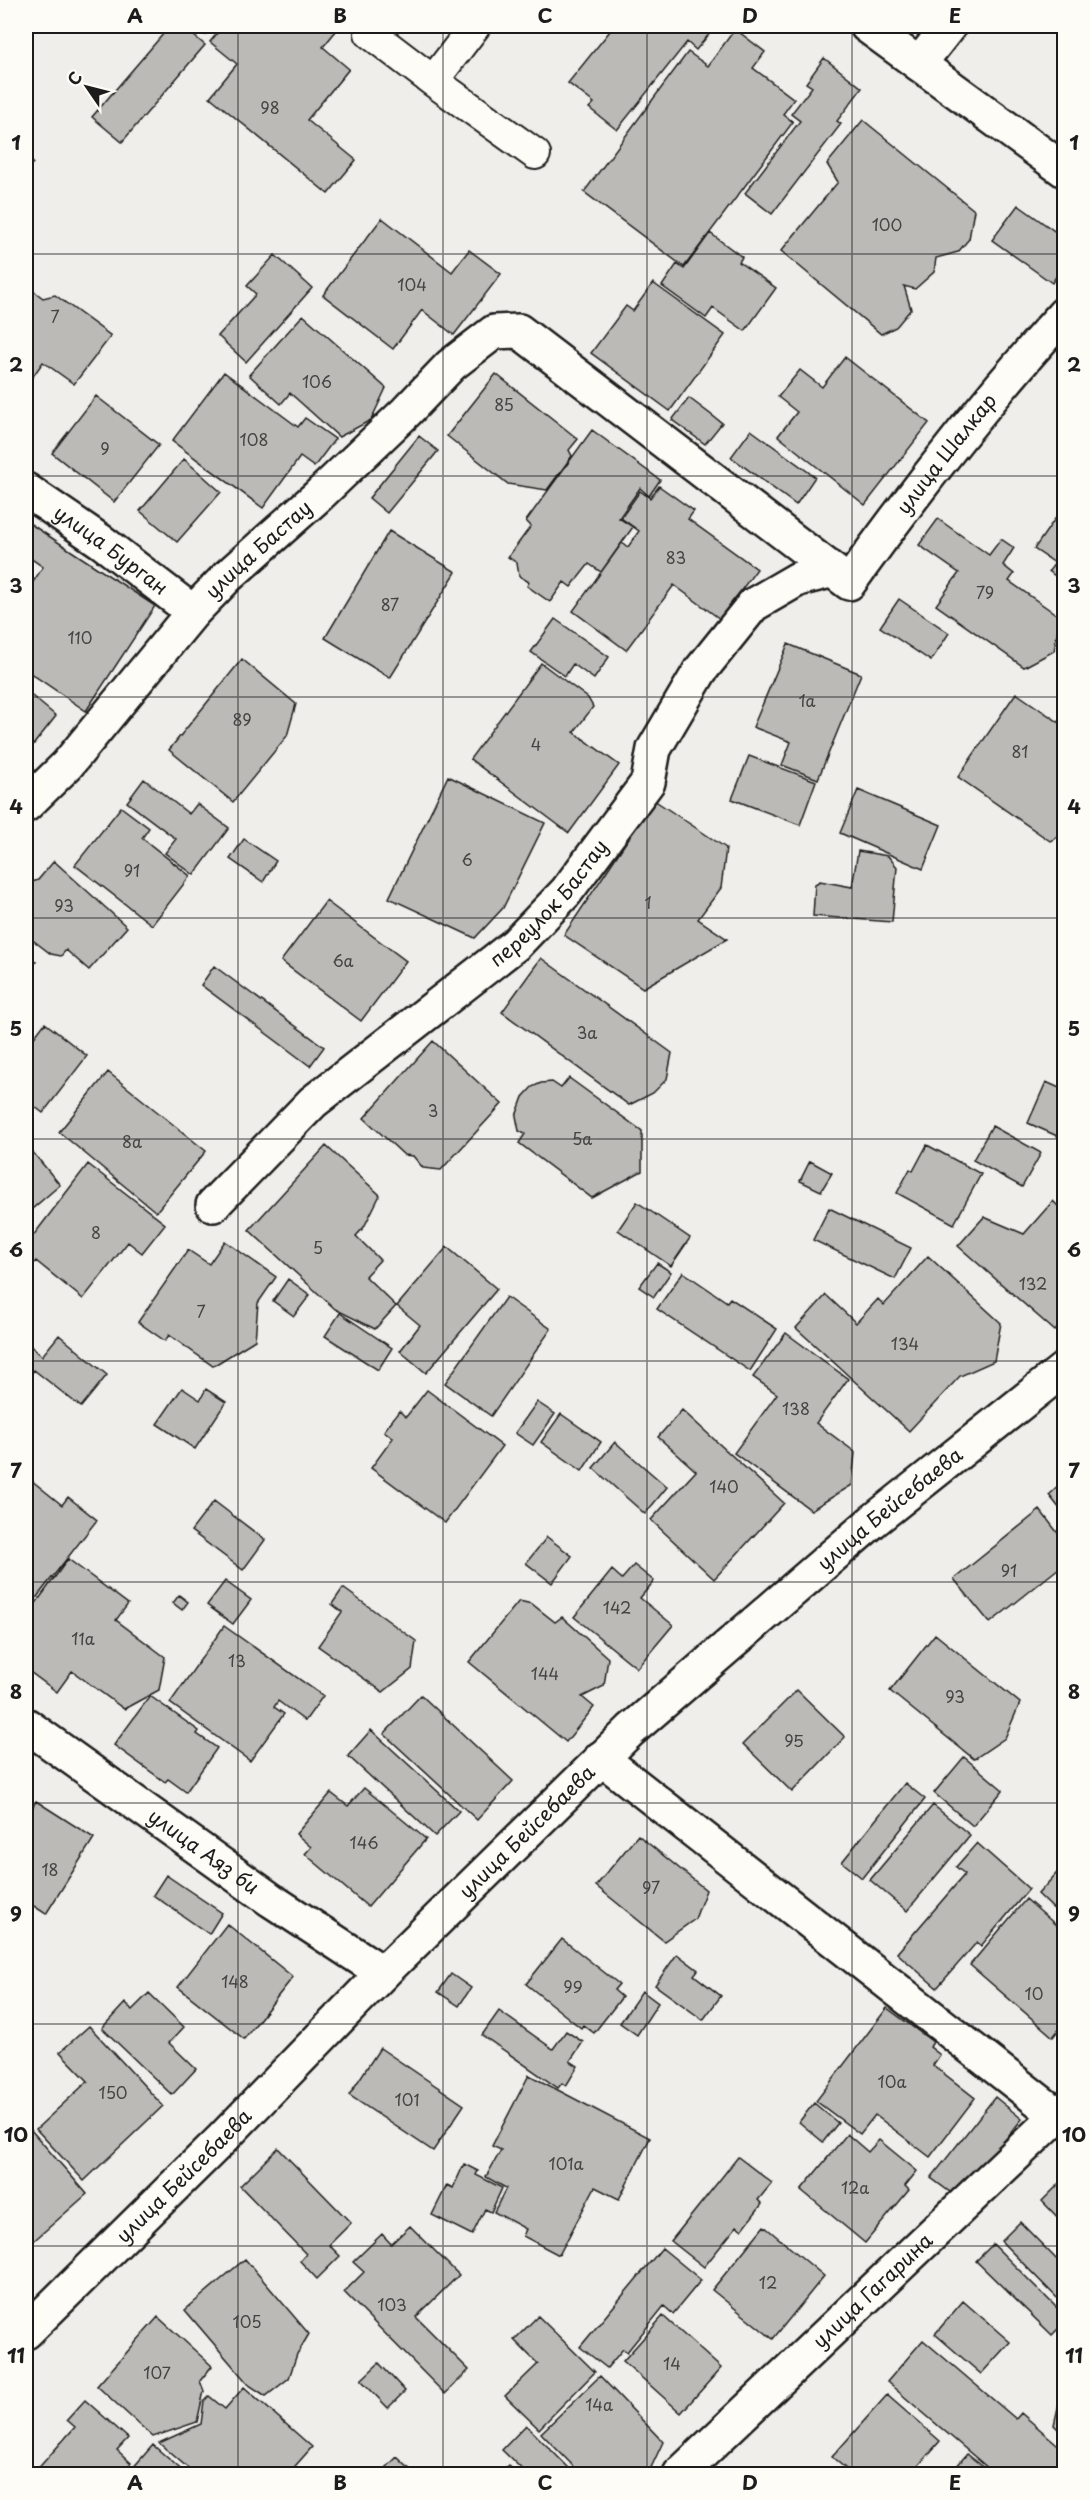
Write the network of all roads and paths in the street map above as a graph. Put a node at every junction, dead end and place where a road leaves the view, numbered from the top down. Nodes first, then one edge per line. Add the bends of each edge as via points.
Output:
1 (475, 26) edge
2 (867, 26) edge
3 (949, 26) edge
4 (370, 33) dead end
5 (919, 64) junction
6 (433, 81) junction
7 (534, 154) dead end
8 (1065, 170) edge
9 (1065, 314) edge
10 (26, 490) edge
11 (830, 571) junction
12 (194, 612) junction
13 (26, 805) edge
14 (213, 1205) dead end
15 (1065, 1369) edge
16 (26, 1725) edge
17 (601, 1758) junction
18 (383, 1973) junction
19 (1061, 2113) edge
20 (26, 2332) edge
21 (680, 2475) edge

1 - 6 lane
2 - 5 street
3 - 5 street
4 - 6 lane
5 - 8 street
6 - 7 lane
9 - 11 street, улица Шалкар via 909,499 849,583
10 - 12 street, улица Бурган
11 - 12 street, улица Бастау via 519,331 494,332 451,365
11 - 14 street, переулок Бастау via 798,579 753,605 700,671 654,749 648,782 558,901 516,944 313,1102
12 - 13 street, улица Бастау via 67,765
15 - 17 street, улица Бейсебаева via 873,1521
16 - 18 street, улица Аяз би via 271,1900
17 - 18 street, улица Бейсебаева
17 - 19 street
18 - 20 street, улица Бейсебаева
19 - 21 street, улица Гагарина

